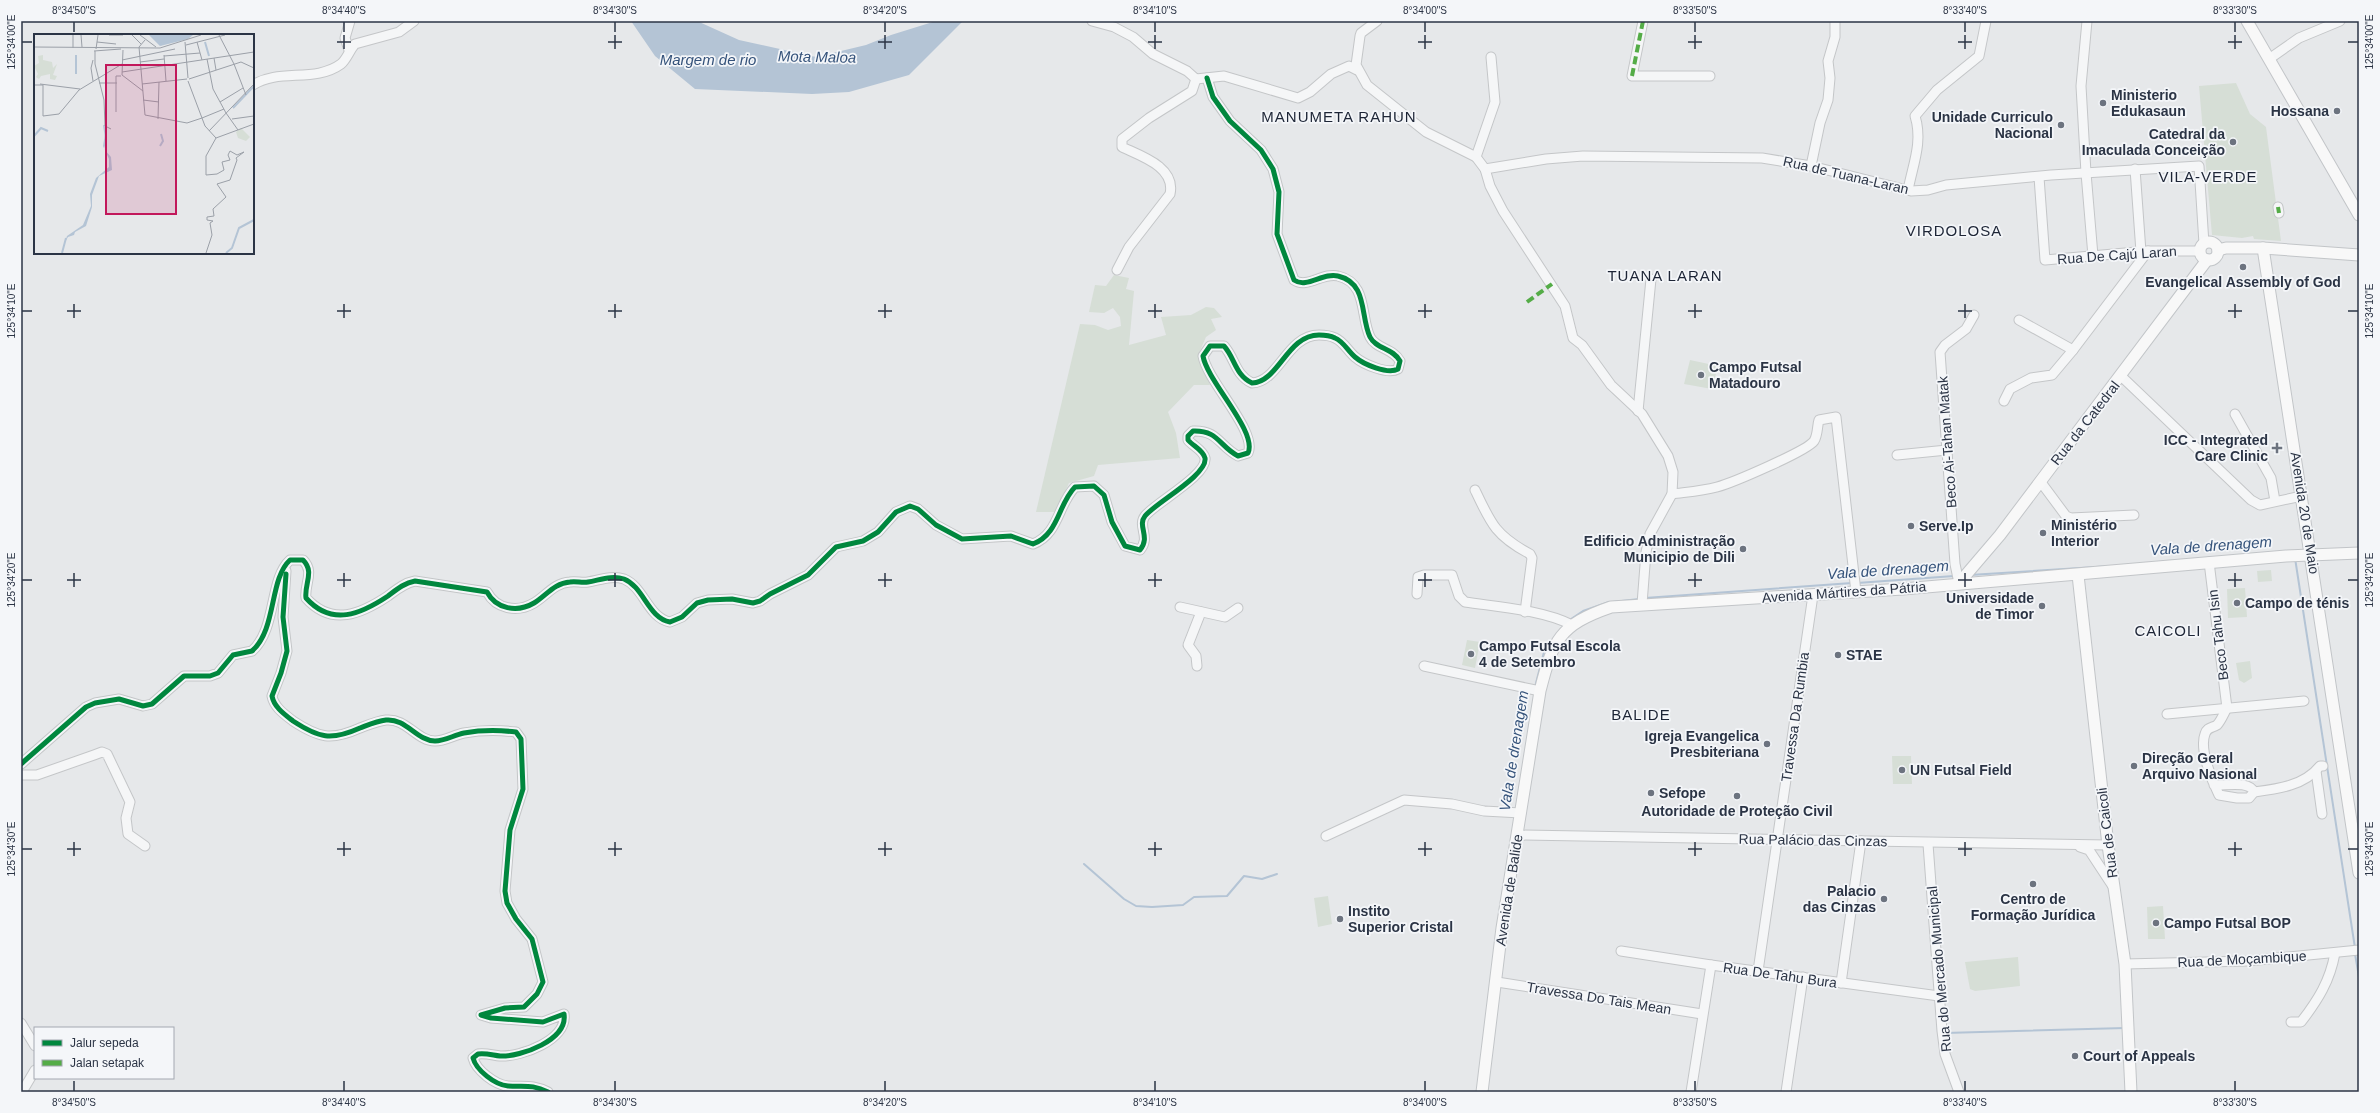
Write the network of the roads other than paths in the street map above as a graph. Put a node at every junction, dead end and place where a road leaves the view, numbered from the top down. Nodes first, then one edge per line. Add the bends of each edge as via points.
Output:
1 (350, 21) edge
2 (414, 21) edge
3 (1092, 21) edge
4 (1378, 21) edge
5 (1644, 21) edge
6 (1835, 21) edge
7 (1986, 21) edge
8 (2087, 21) edge
9 (2247, 21) edge
10 (2340, 21) edge
11 (349, 50) junction
12 (1491, 58) dead end
13 (2269, 59) junction
14 (1357, 70) junction
15 (1710, 76) dead end
16 (1207, 78) junction
17 (1196, 79) junction
18 (254, 84) edge
19 (1476, 157) junction
20 (1811, 166) junction
21 (1485, 169) junction
22 (2136, 169) junction
23 (2086, 173) junction
24 (2040, 176) junction
25 (1908, 190) junction
26 (2359, 215) edge
27 (2202, 247) junction
28 (2263, 248) junction
29 (2218, 250) junction
30 (2145, 251) junction
31 (2359, 255) edge
32 (2093, 256) junction
33 (2207, 260) junction
34 (1117, 270) dead end
35 (1651, 279) dead end
36 (1974, 315) dead end
37 (2019, 320) dead end
38 (2073, 350) junction
39 (2121, 376) junction
40 (2004, 401) dead end
41 (1638, 411) junction
42 (2235, 414) dead end
43 (1947, 450) junction
44 (1896, 454) dead end
45 (2040, 481) junction
46 (1476, 490) dead end
47 (1672, 494) junction
48 (2302, 496) junction
49 (2275, 501) junction
50 (2134, 515) dead end
51 (2359, 553) edge
52 (2311, 555) junction
53 (2209, 562) junction
54 (286, 564) junction
55 (2078, 575) junction
56 (1959, 583) junction
57 (1856, 592) junction
58 (1417, 594) dead end
59 (1813, 594) junction
60 (1642, 604) junction
61 (1180, 607) dead end
62 (1238, 608) dead end
63 (1201, 612) junction
64 (1525, 612) junction
65 (1572, 625) junction
66 (1197, 666) dead end
67 (1424, 666) dead end
68 (1540, 691) junction
69 (2304, 701) dead end
70 (2227, 708) junction
71 (2167, 714) dead end
72 (21, 764) edge
73 (21, 775) edge
74 (2214, 785) junction
75 (2254, 792) junction
76 (1518, 813) junction
77 (2322, 814) dead end
78 (1518, 835) junction
79 (1326, 836) dead end
80 (1778, 839) junction
81 (1861, 841) junction
82 (1928, 844) junction
83 (2108, 845) junction
84 (145, 846) dead end
85 (2078, 846) junction
86 (2359, 873) edge
87 (2114, 890) junction
88 (1621, 950) dead end
89 (2359, 950) edge
90 (2335, 953) junction
91 (2125, 964) junction
92 (1711, 965) junction
93 (1758, 970) junction
94 (1803, 977) junction
95 (1497, 982) junction
96 (1841, 983) junction
97 (1939, 996) junction
98 (1702, 1014) junction
99 (2291, 1022) dead end
100 (21, 1023) edge
101 (34, 1044) edge
102 (34, 1072) edge
103 (22, 1092) edge
104 (548, 1092) edge
105 (1482, 1092) edge
106 (1690, 1092) edge
107 (1786, 1092) edge
108 (1959, 1092) edge
109 (2131, 1092) edge

1 - 11 street via 345,38
2 - 11 street via 399,32 360,41
3 - 17 street via 1114,27 1133,37 1153,54 1187,71
4 - 14 street via 1361,33
5 - 15 street via 1632,76
6 - 20 street via 1835,37 1828,61 1828,100 1820,123
7 - 25 street via 1979,56 1937,90 1915,116 1919,140
8 - 23 street via 2081,86
9 - 13 main road
10 - 13 street via 2299,38
11 - 18 street via 342,63 327,70 289,77 274,76 264,78
12 - 19 street via 1496,102
13 - 26 main road
14 - 16 street via 1349,66 1337,70 1305,96 1298,98 1224,76 1214,75
14 - 19 street via 1367,85 1415,124
16 - 17 street
16 - 54 street via 1213,97 1230,121 1261,150 1273,169 1279,192 1277,234 1294,280 1306,282 1336,275 1344,278 1356,288 1364,305 1370,337 1398,356 1400,361 1396,371 1383,369 1355,357 1335,338 1320,334 1301,340 1266,378 1259,383 1252,383 1238,372 1224,346 1210,346 1203,356 1206,368 1243,427 1250,441 1250,448 1248,453 1238,456 1208,432 1193,431 1188,440 1205,457 1202,469 1144,516 1142,526 1146,540 1140,550 1125,546 1112,522 1104,495 1094,486 1086,486 1075,487 1070,491 1059,518 1048,534 1034,544 1011,536 962,539 936,525 918,509 910,506 903,508 862,541 836,547 808,575 760,601 753,603 732,599 708,600 697,603 682,617 670,622 654,611 632,583 617,578 559,584 536,602 518,608 505,608 495,603 487,592 415,581 405,584 363,610 338,616 318,609 306,598 310,570 308,564 303,560 290,560
17 - 34 street via 1192,91 1149,118 1122,139 1122,147 1156,163 1167,176 1172,188 1129,247
19 - 21 street
20 - 21 street, Rua de Tuana-Laran via 1762,158 1628,156 1546,159
20 - 25 street, Rua de Tuana-Laran
21 - 41 street via 1490,186 1503,211 1565,306 1573,338 1582,345 1611,385
22 - 23 street, Rua de Tuana-Laran
22 - 27 street, Rua de Tuana-Laran via 2200,166
22 - 30 street
23 - 24 street, Rua de Tuana-Laran
23 - 32 street
24 - 25 street, Rua de Tuana-Laran via 1946,185 1928,190
24 - 32 street, Rua De Cajú Laran via 2045,260
27 - 29 main road via 2212,243
27 - 30 street, Rua De Cajú Laran
27 - 33 main road via 2203,258
28 - 29 main road
28 - 31 main road
28 - 48 main road, Avenida 20 de Maio
29 - 33 main road via 2215,258
30 - 32 street, Rua De Cajú Laran
30 - 38 street
33 - 39 main road, Rua da Catedral
35 - 41 street
36 - 43 street, Beco Ai-Tahan Matak via 1966,329 1940,352
37 - 38 street
38 - 40 street via 2052,375 2031,378 2010,388
39 - 45 main road, Rua da Catedral
39 - 49 street via 2251,500 2260,506
41 - 47 street via 1668,456 1673,472
42 - 49 street via 2271,478
43 - 44 street
43 - 56 street, Beco Ai-Tahan Matak via 1955,564
45 - 50 street via 2066,516 2071,518
45 - 56 main road, Rua da Catedral
46 - 64 street via 1486,514 1501,536 1530,554 1532,558
47 - 57 street via 1688,494 1718,487 1790,456 1814,440 1819,420 1836,418
47 - 60 street via 1650,534
48 - 49 street
48 - 52 main road, Avenida 20 de Maio
51 - 52 main road, Avenida Mártires da Pátria
52 - 53 main road, Avenida Mártires da Pátria
52 - 86 main road, Avenida 20 de Maio
53 - 55 main road, Avenida Mártires da Pátria
53 - 70 street, Beco Tahu Isin
54 - 72 street via 266,632 252,651 233,655 220,672 214,675 184,676 152,704 143,706 119,699 86,707
54 - 104 street via 283,617 287,651 272,696 276,707 287,716 309,732 323,736 335,737 387,720 399,722 427,740 435,741 463,734 504,730 516,732 521,739 523,789 510,830 505,891 507,903 532,939 543,982 537,994 524,1007 505,1008 480,1015 543,1022 564,1014 565,1020 560,1033 531,1049 501,1056 478,1054 473,1058 475,1066 507,1086 525,1085
55 - 56 main road, Avenida Mártires da Pátria
55 - 83 main road, Rua de Caicoli
56 - 57 main road, Avenida Mártires da Pátria
57 - 59 main road, Avenida Mártires da Pátria
58 - 64 street via 1418,577 1452,575 1459,596 1465,602
59 - 60 main road, Avenida Mártires da Pátria
59 - 80 street, Travessa Da Rumbia
60 - 65 main road, Avenida Mártires da Pátria via 1611,607 1587,615
61 - 63 street
62 - 63 street via 1225,617
63 - 66 street via 1188,645 1196,656
64 - 65 street
65 - 68 main road, Avenida de Balide via 1549,654
67 - 68 street
68 - 76 main road, Avenida de Balide
69 - 70 street
70 - 71 street
70 - 74 street via 2217,724 2208,728 2204,734 2205,753
73 - 84 street via 37,775 102,752 107,754 130,802 126,818 128,834
74 - 75 street via 2246,785
74 - 75 street via 2218,795 2229,797 2249,798
75 - 77 street via 2280,788 2311,777 2320,768
76 - 78 main road, Avenida de Balide
76 - 79 street via 1404,800
78 - 80 street, Rua Palácio das Cinzas
78 - 95 main road, Avenida de Balide via 1502,928
80 - 81 street, Rua Palácio das Cinzas
80 - 93 street, Travessa Da Rumbia
81 - 82 street, Rua Palácio das Cinzas
81 - 96 street
82 - 85 street, Rua Palácio das Cinzas
82 - 97 street, Rua do Mercado Municipal
83 - 85 street, Rua Palácio das Cinzas
83 - 87 main road, Rua de Caicoli
85 - 87 street via 2089,850 2106,873
87 - 91 main road, Rua de Caicoli
88 - 92 street, Rua De Tahu Bura
89 - 90 street, Rua de Moçambique
90 - 91 street, Rua de Moçambique via 2248,961
90 - 99 street via 2331,973 2319,998 2301,1022
91 - 109 main road, Rua de Caicoli
92 - 93 street, Rua De Tahu Bura
92 - 98 street
93 - 94 street, Rua De Tahu Bura
94 - 96 street, Rua De Tahu Bura
94 - 107 street
95 - 98 street, Travessa Do Tais Mean
95 - 105 main road, Avenida de Balide
96 - 97 street, Rua De Tahu Bura
97 - 108 street, Rua do Mercado Municipal via 1945,1054
98 - 106 street
100 - 101 street
102 - 103 street

